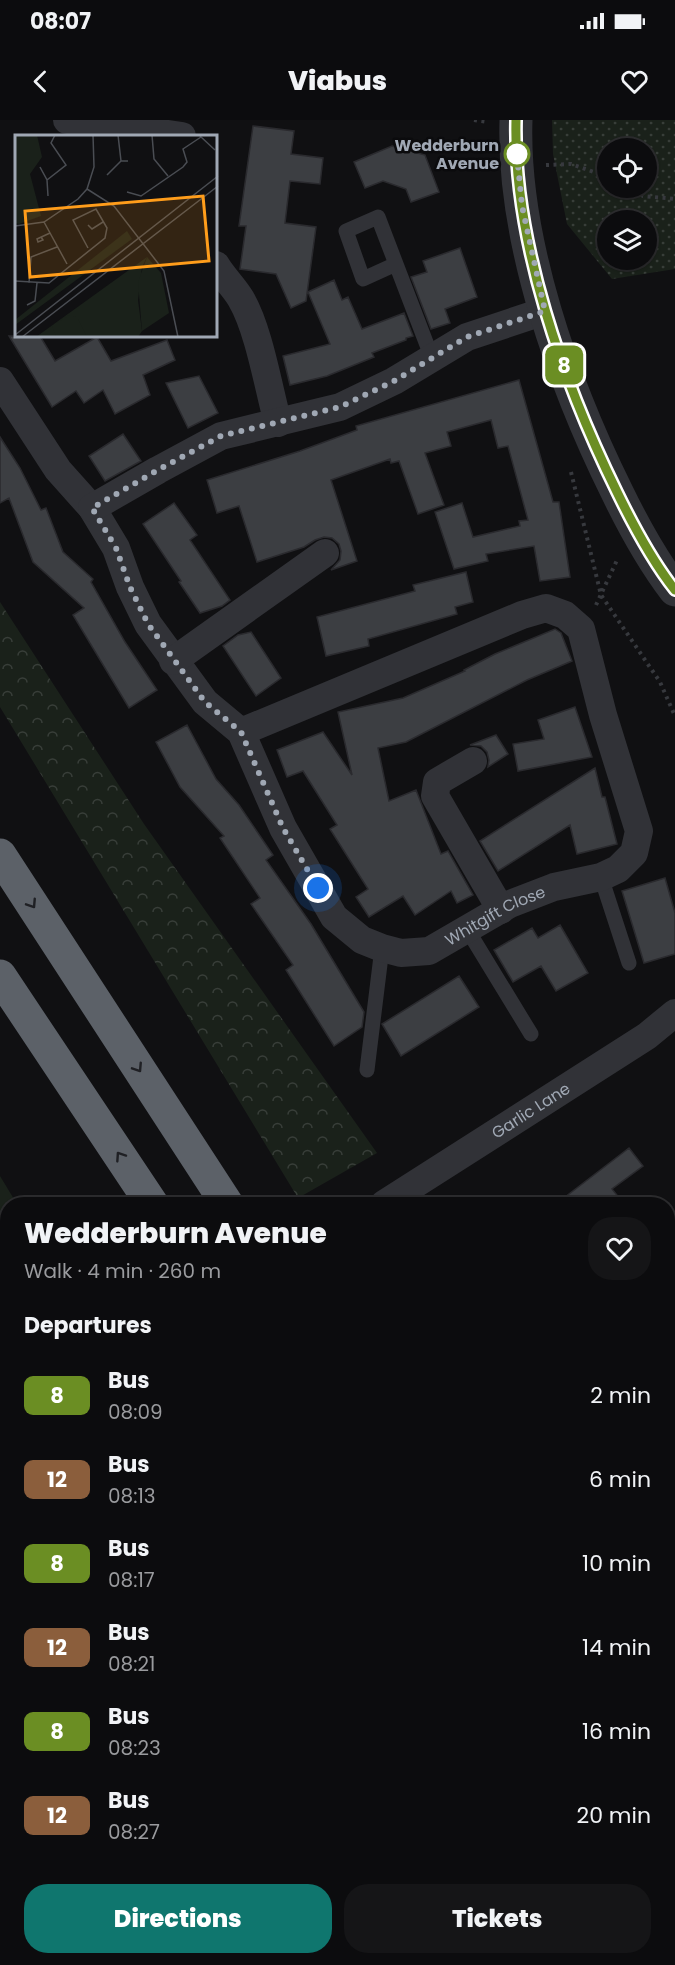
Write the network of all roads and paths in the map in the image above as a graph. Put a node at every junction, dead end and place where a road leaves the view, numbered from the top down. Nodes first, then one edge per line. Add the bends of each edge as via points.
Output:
1 (67, 120) edge
2 (516, 120) edge
3 (175, 135) edge
4 (542, 166) dead end
5 (597, 173) edge
6 (657, 197) edge
7 (675, 199) edge
8 (396, 264) dead end
9 (220, 278) edge
10 (545, 311) junction
11 (432, 358) junction
12 (0, 381) edge
13 (278, 423) junction
14 (570, 468) dead end
15 (92, 508) junction
16 (643, 541) junction
17 (325, 553) dead end
18 (675, 590) edge
19 (601, 595) junction
20 (581, 629) junction
21 (174, 661) junction
22 (675, 716) edge
23 (241, 732) junction
24 (473, 761) dead end
25 (0, 855) edge
26 (601, 877) junction
27 (501, 910) junction
28 (467, 929) junction
29 (382, 948) junction
30 (629, 963) dead end
31 (0, 976) edge
32 (675, 1013) edge
33 (531, 1034) dead end
34 (367, 1070) dead end
35 (147, 1197) edge
36 (222, 1197) edge
37 (395, 1197) edge

1 - 3 street
2 - 10 street via 522,206
4 - 5 path via 571,164
6 - 7 path
8 - 11 lane
9 - 13 street via 240,297 251,320
10 - 11 street via 467,337
10 - 16 street via 591,436
11 - 13 street via 340,407
12 - 15 street, Whitgift Close via 58,470
13 - 15 street via 221,436
14 - 19 path
15 - 21 street, Whitgift Close via 116,548 148,624
16 - 18 street
16 - 19 path via 616,560
17 - 21 street
19 - 20 path
19 - 22 path via 660,682
20 - 23 street via 565,615 546,608 522,615
20 - 26 street, Whitgift Close via 639,831 634,853 618,869
21 - 23 street, Whitgift Close via 205,702
23 - 29 street, Whitgift Close via 283,828 334,917 362,940
24 - 27 street via 437,782 435,795
25 -> 36 highway
26 - 27 street, Whitgift Close via 554,887
26 - 30 lane
27 - 28 street, Whitgift Close
28 - 29 street, Whitgift Close via 429,951 401,953
28 - 33 lane
29 - 34 lane
35 -> 31 highway
32 - 37 street, Garlic Lane via 647,1036

